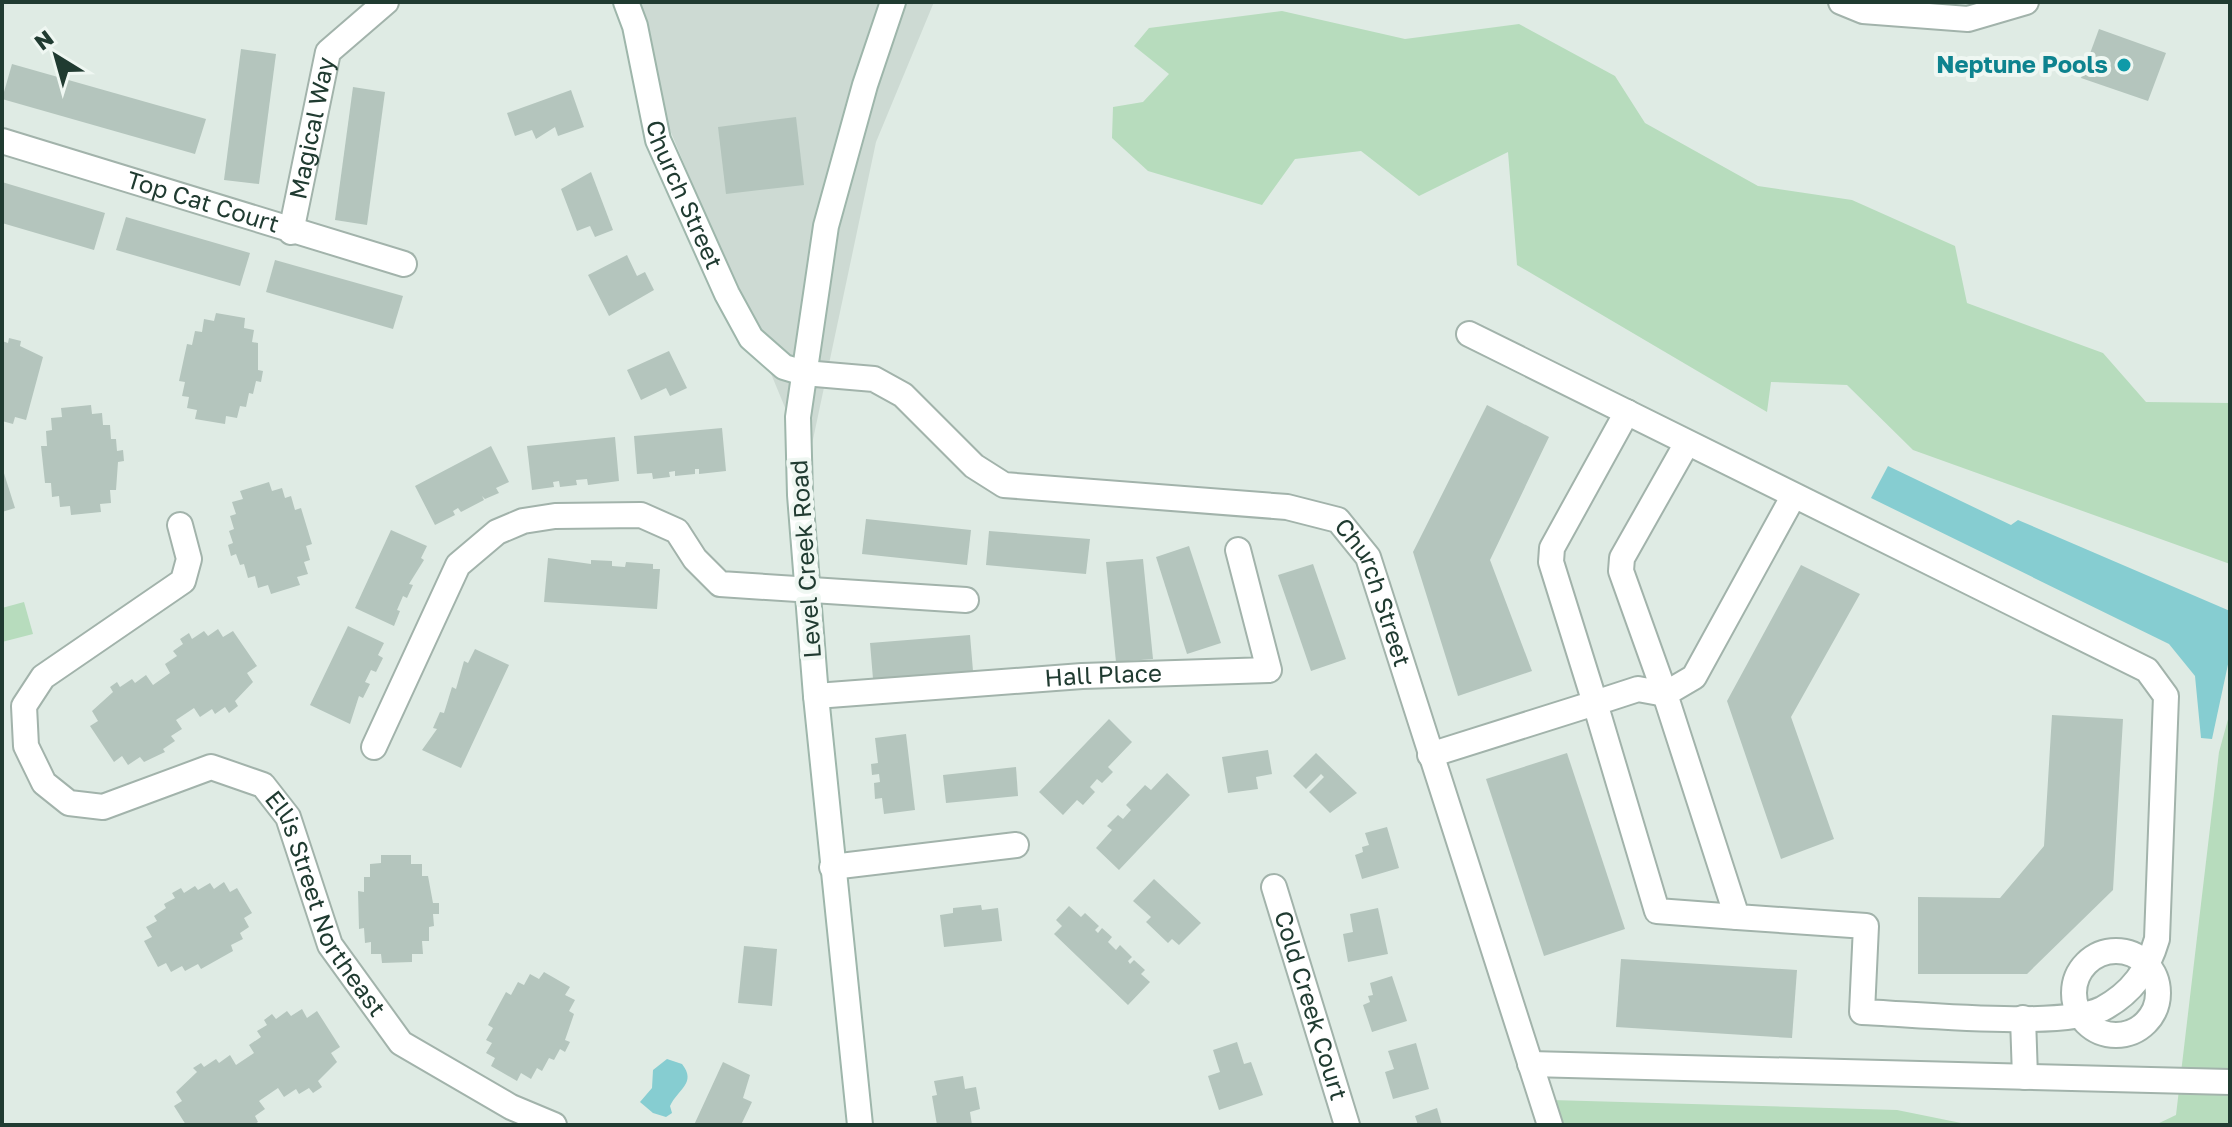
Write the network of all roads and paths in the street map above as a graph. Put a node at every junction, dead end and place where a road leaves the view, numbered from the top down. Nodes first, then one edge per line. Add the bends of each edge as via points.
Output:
1 (386, 2) edge
2 (626, 2) edge
3 (893, 2) edge
4 (1841, 2) edge
5 (2026, 2) edge
6 (2, 141) edge
7 (291, 232) junction
8 (404, 264) dead end
9 (1469, 334) dead end
10 (794, 370) junction
11 (1627, 412) junction
12 (1687, 443) junction
13 (1794, 495) junction
14 (180, 525) dead end
15 (1238, 550) dead end
16 (807, 591) junction
17 (966, 600) dead end
18 (1665, 694) junction
19 (816, 696) junction
20 (1595, 703) junction
21 (374, 747) dead end
22 (1430, 755) junction
23 (1016, 845) dead end
24 (832, 867) junction
25 (1274, 887) dead end
26 (1737, 917) junction
27 (2149, 968) junction
28 (2080, 1016) junction
29 (2023, 1018) junction
30 (1530, 1064) junction
31 (2025, 1077) junction
32 (2230, 1082) edge
33 (554, 1125) edge
34 (860, 1125) edge
35 (1347, 1125) edge
36 (1550, 1125) edge

1 - 7 street, Magical Way via 328,52
2 - 10 street, Church Street via 658,140 727,294 751,338
3 - 10 street, Level Creek Road via 826,226
4 - 5 street via 1863,11 1968,19
6 - 7 street, Top Cat Court
7 - 8 street, Top Cat Court
9 - 11 street
10 - 16 street, Level Creek Road
10 - 22 street, Church Street via 874,379 893,389 974,466 1004,485 1287,507 1338,520 1368,557
11 - 12 street
11 - 20 street via 1552,548 1551,562
12 - 13 street
12 - 18 street via 1622,558 1621,571
13 - 18 street via 1694,677
13 - 27 street via 2147,670 2166,696 2157,939
14 - 33 street, Ellis Street Northeast via 189,559 183,581 43,677 24,706 26,746 44,783 69,803 103,807 211,767 263,785 288,817 330,945 401,1043 511,1107
15 - 19 street, Hall Place via 1269,670 1082,676
16 - 17 street
16 - 19 street, Level Creek Road
16 - 21 street via 720,584 677,531 641,515 523,521 497,532 458,565
18 - 20 street via 1638,689
18 - 26 street
19 - 24 street, Level Creek Road
20 - 22 street
20 - 26 street via 1657,911
22 - 30 street, Church Street
23 - 24 street
24 - 34 street, Level Creek Road
25 - 35 street, Cold Creek Court
26 - 29 street via 1866,926 1862,1012
27 - 28 street via 2102,1008
27 - 28 street via 2132,953 2097,953 2081,966 2074,981
27 - 28 street via 2160,988 2157,1008 2135,1032 2102,1034
28 - 29 street
29 - 31 street
30 - 31 street
30 - 36 street, Church Street
31 - 32 street

